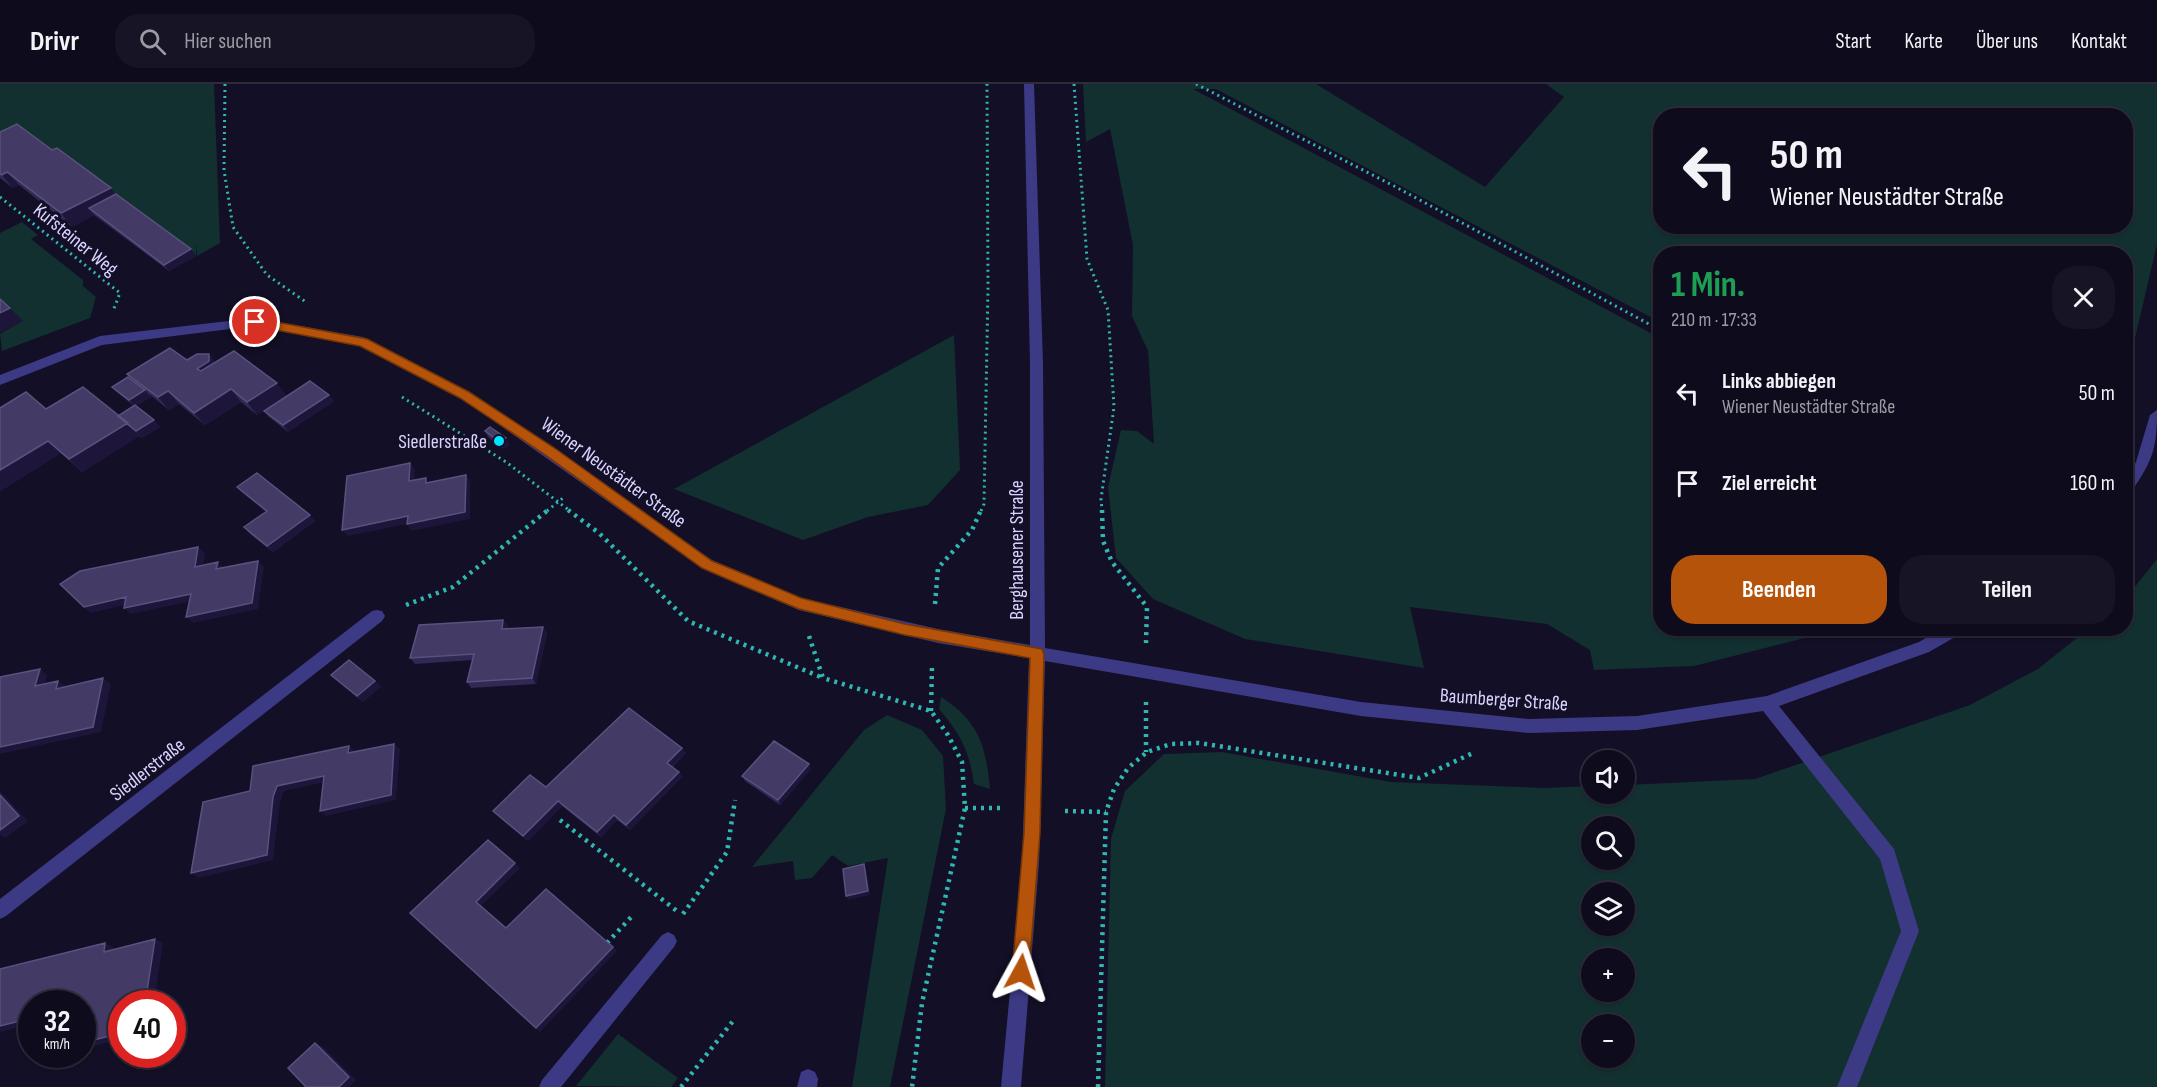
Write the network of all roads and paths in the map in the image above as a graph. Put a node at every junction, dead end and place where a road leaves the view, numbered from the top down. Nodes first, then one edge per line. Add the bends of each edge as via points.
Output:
1 (225, 84) edge
2 (987, 84) edge
3 (1029, 84) edge
4 (1074, 84) edge
5 (1196, 84) edge
6 (0, 197) edge
7 (315, 308) dead end
8 (1653, 326) edge
9 (100, 342) junction
10 (0, 380) edge
11 (398, 395) dead end
12 (2157, 415) edge
13 (588, 478) junction
14 (2133, 478) edge
15 (557, 502) junction
16 (799, 604) junction
17 (1147, 607) dead end
18 (377, 616) joint
19 (933, 634) junction
20 (1943, 636) edge
21 (1037, 654) junction
22 (1146, 673) junction
23 (823, 678) junction
24 (1767, 703) junction
25 (931, 711) junction
26 (1479, 750) dead end
27 (1146, 752) junction
28 (735, 800) dead end
29 (560, 820) dead end
30 (0, 910) edge
31 (634, 914) dead end
32 (682, 915) junction
33 (668, 941) joint
34 (607, 943) edge
35 (733, 1021) dead end
36 (549, 1087) edge
37 (681, 1087) edge
38 (912, 1087) edge
39 (1011, 1087) edge
40 (1098, 1087) edge
41 (1848, 1087) edge

1 - 7 path via 224,170 232,227 267,275
2 - 19 path via 984,504 972,531 938,568
3 - 21 street, Berghausener Straße via 1038,506
4 - 17 path via 1087,259 1108,310 1114,407 1101,499 1103,541 1112,562
5 - 8 path
6 - 9 path, Kufsteiner Weg via 120,293
9 - 10 street, Wiener Neustädter Straße
9 - 13 street, Wiener Neustädter Straße via 255,322 363,342 465,395
11 - 15 path via 506,462
12 - 14 street via 2143,464
13 - 15 path
13 - 16 street, Wiener Neustädter Straße via 707,564
15 - 18 path via 453,586
15 - 23 path via 599,532 688,621
16 - 19 street, Wiener Neustädter Straße
16 - 23 path
18 - 30 street, Siedlerstraße
19 - 21 street, Wiener Neustädter Straße
19 - 25 path
20 - 24 street, Baumberger Straße via 1924,647
21 - 22 street, Baumberger Straße
21 - 39 street, Berghausener Straße via 1032,833
22 - 24 street, Baumberger Straße via 1361,709 1529,726 1637,723
22 - 27 path
23 - 25 path
24 - 41 street via 1888,855 1910,931
25 - 38 path via 962,762 965,808 922,1003
26 - 27 path via 1419,778 1199,743 1170,744
27 - 40 path via 1128,767 1111,792 1106,812
28 - 32 path via 727,852
29 - 32 path
31 - 34 path
32 - 33 path
33 - 36 street
35 - 37 path

